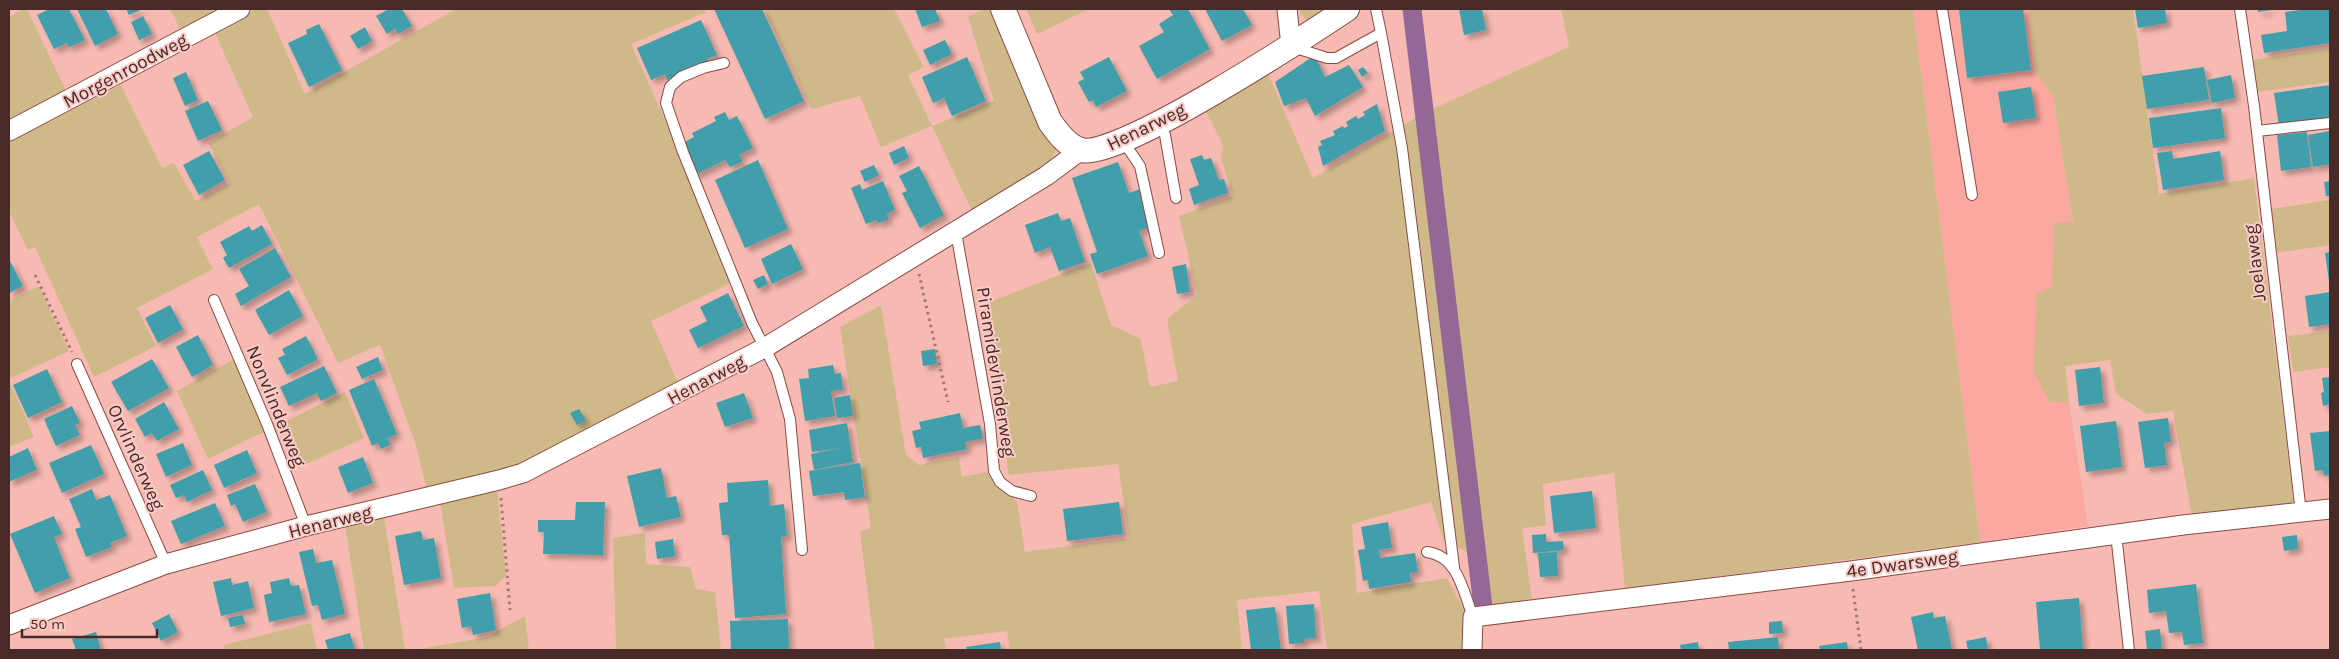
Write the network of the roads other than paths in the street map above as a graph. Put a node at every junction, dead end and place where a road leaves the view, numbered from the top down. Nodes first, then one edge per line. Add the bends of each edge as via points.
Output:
1 (240, 9) edge
2 (1003, 9) edge
3 (1287, 9) edge
4 (1347, 9) edge
5 (1376, 9) edge
6 (1942, 9) edge
7 (2240, 9) edge
8 (1381, 33) junction
9 (1291, 46) junction
10 (724, 64) dead end
11 (1158, 122) junction
12 (2330, 123) edge
13 (9, 131) edge
14 (2257, 131) junction
15 (1123, 141) junction
16 (1081, 150) junction
17 (1972, 195) dead end
18 (1176, 198) dead end
19 (956, 232) junction
20 (1160, 253) dead end
21 (214, 300) dead end
22 (766, 347) junction
23 (77, 364) road end
24 (1031, 496) dead end
25 (2330, 509) edge
26 (2301, 513) junction
27 (306, 526) junction
28 (2116, 534) junction
29 (802, 550) dead end
30 (1427, 552) dead end
31 (166, 564) junction
32 (1454, 567) junction
33 (1473, 617) junction
34 (9, 625) edge
35 (1472, 650) edge
36 (2129, 650) edge

1 - 13 street, Morgenroodweg
2 - 16 street via 1050,122 1061,137
3 - 9 street
4 - 9 street, Henarweg
5 - 8 lane
6 - 17 lane
7 - 14 lane, Joelaweg
8 - 9 lane via 1336,58
8 - 32 lane via 1402,148
9 - 11 street, Henarweg
10 - 22 lane via 681,77 670,87 666,103 752,323
11 - 15 street, Henarweg
11 - 18 lane via 1164,134
12 - 14 lane
14 - 26 lane, Joelaweg
15 - 16 street, Henarweg
15 - 20 lane via 1140,166
16 - 19 street, Henarweg via 1046,176
19 - 22 street, Henarweg
19 - 24 lane, Piramidevlinderweg via 990,424 994,471 1000,482 1012,491
21 - 27 lane, Nonvlinderweg
22 - 27 street, Henarweg via 523,473
22 - 29 lane via 778,372 790,419
23 - 31 lane, Orvlinderweg
25 - 26 street, 4e Dwarsweg
26 - 28 street, 4e Dwarsweg
27 - 31 street, Henarweg
28 - 33 street, 4e Dwarsweg via 1851,571
28 - 36 lane
30 - 32 lane via 1437,554
31 - 34 street, Henarweg
32 - 33 lane
33 - 35 street

